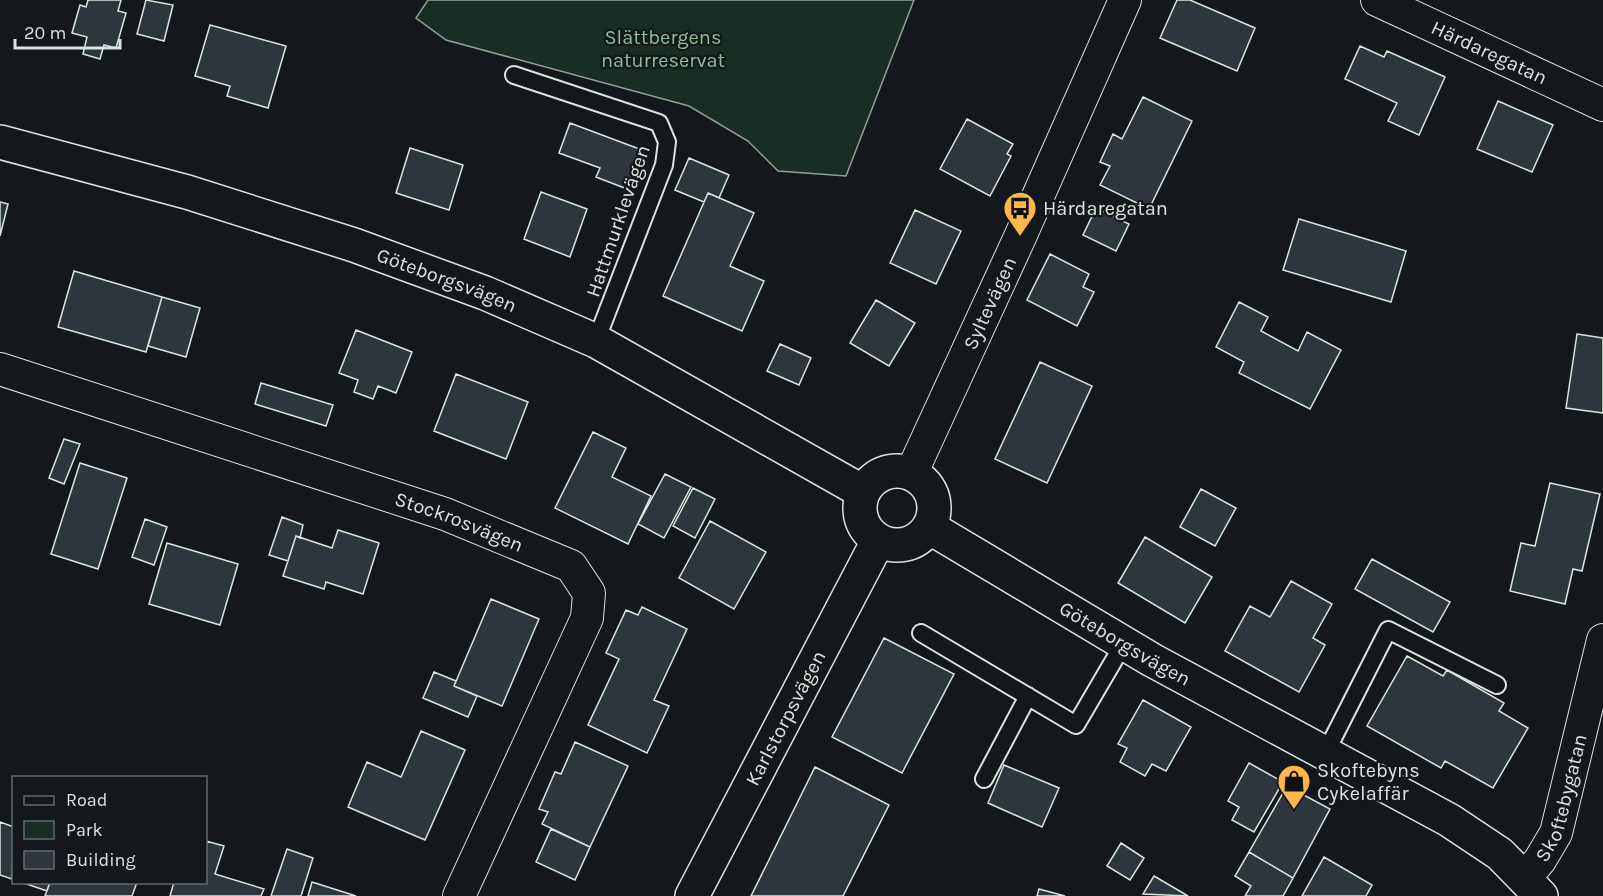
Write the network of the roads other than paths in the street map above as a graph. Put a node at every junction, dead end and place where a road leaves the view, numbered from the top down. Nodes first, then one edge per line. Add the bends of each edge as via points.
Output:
1 (1125, 0) edge
2 (1377, 0) edge
3 (514, 75) dead end
4 (1603, 105) edge
5 (0, 142) edge
6 (596, 341) junction
7 (0, 369) edge
8 (911, 474) junction
9 (863, 492) junction
10 (929, 527) junction
11 (878, 541) junction
12 (921, 633) dead end
13 (1603, 640) edge
14 (1124, 643) junction
15 (1497, 686) dead end
16 (1028, 696) junction
17 (1325, 754) junction
18 (984, 779) dead end
19 (1533, 887) edge
20 (459, 896) edge
21 (692, 896) edge

1 - 8 street, Syltevägen
2 - 4 street, Härdaregatan
3 - 6 lane, Hattmurklevägen via 659,123 667,142 664,165
5 - 6 street, Göteborgsvägen via 187,192 354,245 485,293
6 - 9 street, Göteborgsvägen
7 - 20 street, Stockrosvägen via 445,514 572,566 589,593 587,618
8 - 9 street via 886,472
8 - 10 street via 930,492 934,510
9 - 11 street via 861,519 867,532
10 - 11 street via 907,545
10 - 14 street, Göteborgsvägen
11 - 21 street, Karlstorpsvägen
12 - 16 lane
13 - 19 street, Skoftebygatan via 1557,833 1540,860
14 - 16 lane via 1076,725
14 - 17 street, Göteborgsvägen
15 - 17 lane via 1388,630
16 - 18 lane
17 - 19 street, Göteborgsvägen via 1449,820 1500,854

